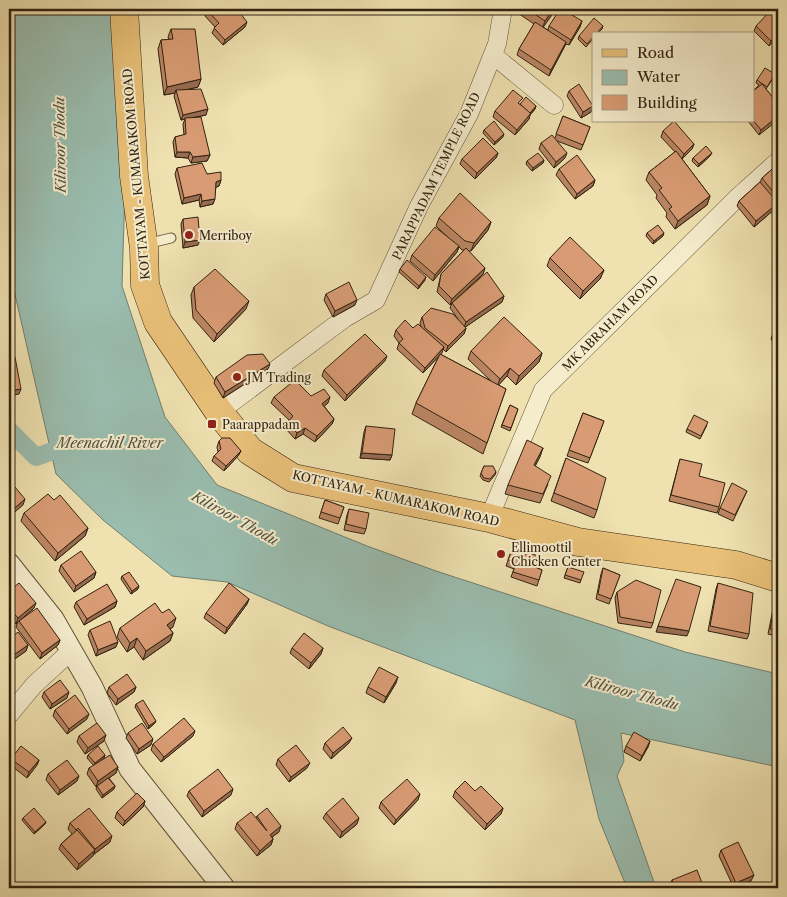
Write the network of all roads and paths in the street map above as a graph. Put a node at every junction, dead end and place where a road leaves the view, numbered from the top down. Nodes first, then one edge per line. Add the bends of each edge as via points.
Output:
1 (124, 9) edge
2 (503, 9) edge
3 (493, 55) junction
4 (554, 105) dead end
5 (778, 161) edge
6 (171, 238) dead end
7 (144, 245) junction
8 (219, 412) junction
9 (489, 518) junction
10 (9, 564) edge
11 (778, 578) edge
12 (71, 651) junction
13 (9, 714) edge
14 (224, 888) edge

1 - 7 main road, KOTTAYAM - KUMARAKOM ROAD via 134,176
2 - 3 street, PARAPPADAM TEMPLE ROAD
3 - 4 street
3 - 8 street, PARAPPADAM TEMPLE ROAD via 470,114 419,206 376,300 345,318
5 - 9 street, MK ABRAHAM ROAD via 543,390
6 - 7 lane
7 - 8 main road, KOTTAYAM - KUMARAKOM ROAD via 145,285 158,322
8 - 9 main road, KOTTAYAM - KUMARAKOM ROAD via 250,451 293,478
9 - 11 main road, KOTTAYAM - KUMARAKOM ROAD via 578,542 736,566
10 - 12 street via 53,619
12 - 13 street
12 - 14 street via 92,687 130,770

